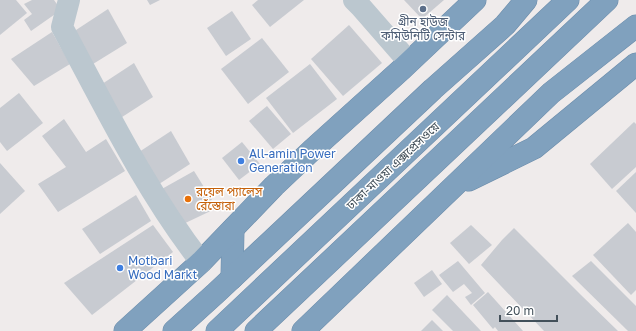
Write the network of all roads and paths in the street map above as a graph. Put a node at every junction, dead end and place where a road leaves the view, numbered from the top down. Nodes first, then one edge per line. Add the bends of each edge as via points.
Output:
1 (69, 0) edge
2 (354, 0) edge
3 (475, 0) edge
4 (526, 0) edge
5 (568, 0) edge
6 (607, 0) edge
7 (636, 26) edge
8 (409, 62) junction
9 (636, 64) edge
10 (452, 188) junction
11 (233, 229) junction
12 (201, 262) junction
13 (232, 278) junction
14 (310, 329) edge
15 (125, 331) edge
16 (174, 331) edge
17 (217, 331) edge
18 (256, 331) edge

1 - 12 street via 62,26 128,152 183,239
2 - 8 street
3 - 8 highway
4 - 13 highway via 505,25
5 - 17 highway, ঢাকা-মাওয়া এক্সপ্রেসওয়ে
6 - 18 highway
7 - 10 highway via 551,93
8 - 11 highway via 274,186
9 - 10 highway via 534,148
10 - 14 highway
11 - 12 highway
11 - 13 highway
12 - 15 highway
13 - 16 highway

